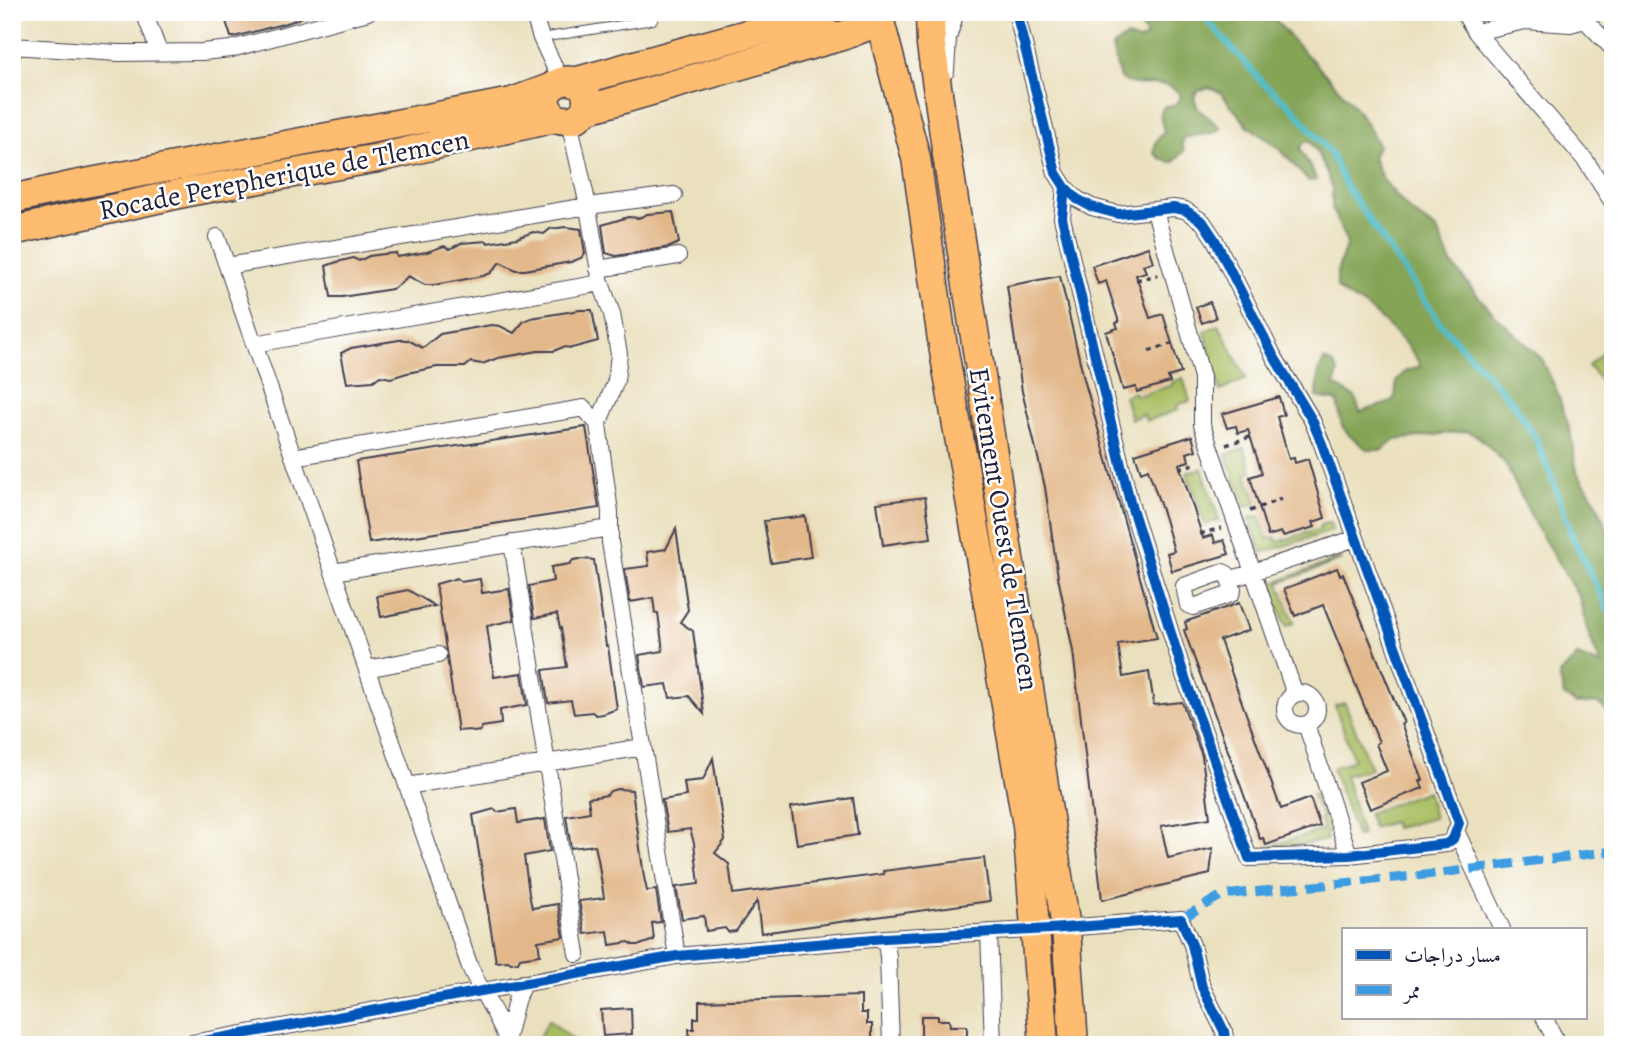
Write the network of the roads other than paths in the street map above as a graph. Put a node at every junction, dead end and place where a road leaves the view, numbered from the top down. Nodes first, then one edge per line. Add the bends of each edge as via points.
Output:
1 (144, 12) edge
2 (368, 12) edge
3 (533, 12) edge
4 (652, 12) edge
5 (826, 12) edge
6 (1016, 12) edge
7 (1463, 12) edge
8 (939, 13) edge
9 (1586, 16) edge
10 (876, 20) edge
11 (1476, 33) junction
12 (541, 38) junction
13 (12, 46) edge
14 (1613, 49) edge
15 (159, 52) junction
16 (562, 83) junction
17 (570, 116) junction
18 (1065, 187) junction
19 (674, 195) dead end
20 (12, 199) edge
21 (1613, 203) edge
22 (588, 206) junction
23 (1155, 211) junction
24 (12, 231) edge
25 (217, 237) dead end
26 (678, 257) dead end
27 (227, 266) junction
28 (599, 276) junction
29 (254, 344) junction
30 (608, 401) junction
31 (584, 408) junction
32 (598, 424) junction
33 (293, 457) junction
34 (610, 528) junction
35 (1356, 538) junction
36 (512, 543) junction
37 (333, 572) junction
38 (1254, 572) junction
39 (1229, 580) dead end
40 (438, 655) dead end
41 (367, 669) junction
42 (1295, 694) junction
43 (1306, 724) junction
44 (643, 747) junction
45 (547, 763) junction
46 (407, 786) junction
47 (1457, 833) junction
48 (1349, 855) junction
49 (1066, 928) junction
50 (1502, 928) edge
51 (1034, 930) junction
52 (989, 932) junction
53 (885, 937) junction
54 (577, 954) dead end
55 (677, 956) junction
56 (523, 983) junction
57 (481, 991) junction
58 (1544, 1018) edge
59 (507, 1042) edge
60 (181, 1045) edge
61 (891, 1045) edge
62 (993, 1045) edge
63 (1044, 1045) edge
64 (1074, 1045) edge
65 (1226, 1045) edge
66 (1558, 1045) edge

1 - 15 street
2 - 15 street via 231,49
3 - 12 street
4 - 12 lane via 653,20
5 - 16 highway
6 - 18 street via 1056,173
7 - 11 street
8 - 10 highway, Evitement Ouest de Tlemcen via 912,30 896,31
8 - 49 highway, Evitement Ouest de Tlemcen via 933,59
9 - 11 street via 1570,24 1525,21
9 - 14 street
10 - 17 highway, Rocade Perepherique de Tlemcen via 845,35
10 - 51 highway, Evitement Ouest de Tlemcen via 916,158 1027,825
11 - 21 street via 1586,161
12 - 16 street
13 - 15 street
16 - 17 highway via 584,90 587,97
16 - 17 highway via 547,94 547,108
16 - 20 highway via 512,102
17 - 22 street
17 - 24 highway, Rocade Perepherique de Tlemcen
18 - 23 street via 1077,199 1107,213
18 - 48 street via 1062,218 1130,502 1184,675 1250,858
19 - 22 street
22 - 27 street
22 - 28 street
23 - 35 street via 1185,210 1203,222 1215,240 1312,420
23 - 38 street via 1204,385 1201,414 1211,451
25 - 27 street
26 - 28 street
27 - 29 street
28 - 29 street
28 - 30 street via 619,354
29 - 33 street
30 - 31 street
30 - 32 street
31 - 32 street
31 - 33 street
32 - 34 street
33 - 37 street
34 - 36 street
34 - 44 street
35 - 38 street
35 - 47 street via 1459,823
36 - 37 street
36 - 45 street
37 - 41 street
38 - 39 street
38 - 42 street
40 - 41 street
41 - 46 street
42 - 43 street via 1287,701 1287,716
42 - 43 street via 1309,695 1316,703 1314,717
43 - 48 street
44 - 45 street
44 - 55 street
45 - 46 street
45 - 54 street
46 - 57 street
47 - 48 street via 1446,844
47 - 50 street
49 - 51 street
49 - 64 highway, Evitement Ouest de Tlemcen
49 - 65 street via 1181,919
51 - 52 street
51 - 63 highway, Evitement Ouest de Tlemcen
52 - 53 street
52 - 62 street
53 - 55 street
53 - 61 street
55 - 56 street
56 - 57 street
56 - 59 street
57 - 59 street via 498,1016
57 - 60 street
58 - 66 street

